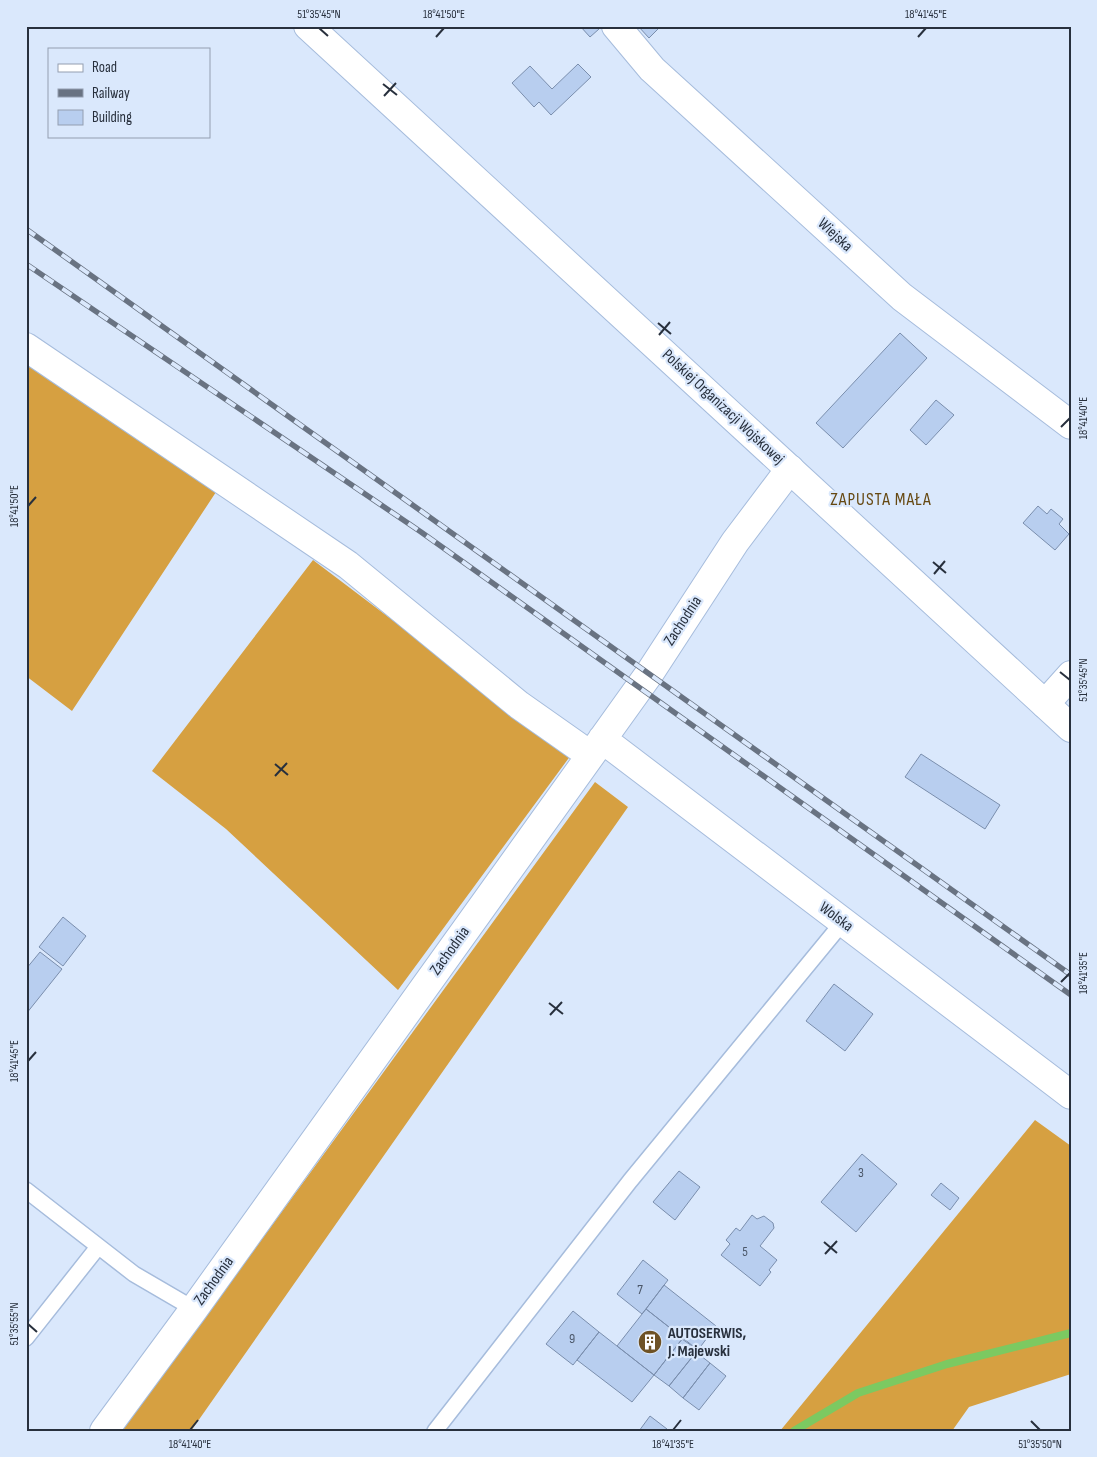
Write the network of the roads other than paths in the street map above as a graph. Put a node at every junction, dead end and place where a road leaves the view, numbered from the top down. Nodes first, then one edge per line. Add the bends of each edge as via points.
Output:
1 (308, 26) edge
2 (616, 26) edge
3 (26, 347) edge
4 (1071, 425) edge
5 (790, 469) junction
6 (1071, 675) edge
7 (1045, 704) junction
8 (1071, 728) edge
9 (596, 747) junction
10 (843, 922) junction
11 (1071, 1095) edge
12 (26, 1190) edge
13 (98, 1246) junction
14 (194, 1309) junction
15 (26, 1338) edge
16 (104, 1431) edge
17 (435, 1431) edge

1 - 5 street, Polskiej Organizacji Wojskowej
2 - 4 street, Wiejska via 652,69 902,297
3 - 9 street, Wolska via 348,565 519,705
5 - 7 street, Polskiej Organizacji Wojskowej
5 - 9 street, Zachodnia via 735,542 649,674
6 - 7 street
7 - 8 street, Polskiej Organizacji Wojskowej
9 - 10 street, Wolska
9 - 14 street, Zachodnia
10 - 11 street, Wolska
10 - 17 lane via 630,1181
12 - 13 lane
13 - 14 lane via 134,1274
13 - 15 lane
14 - 16 street, Zachodnia

